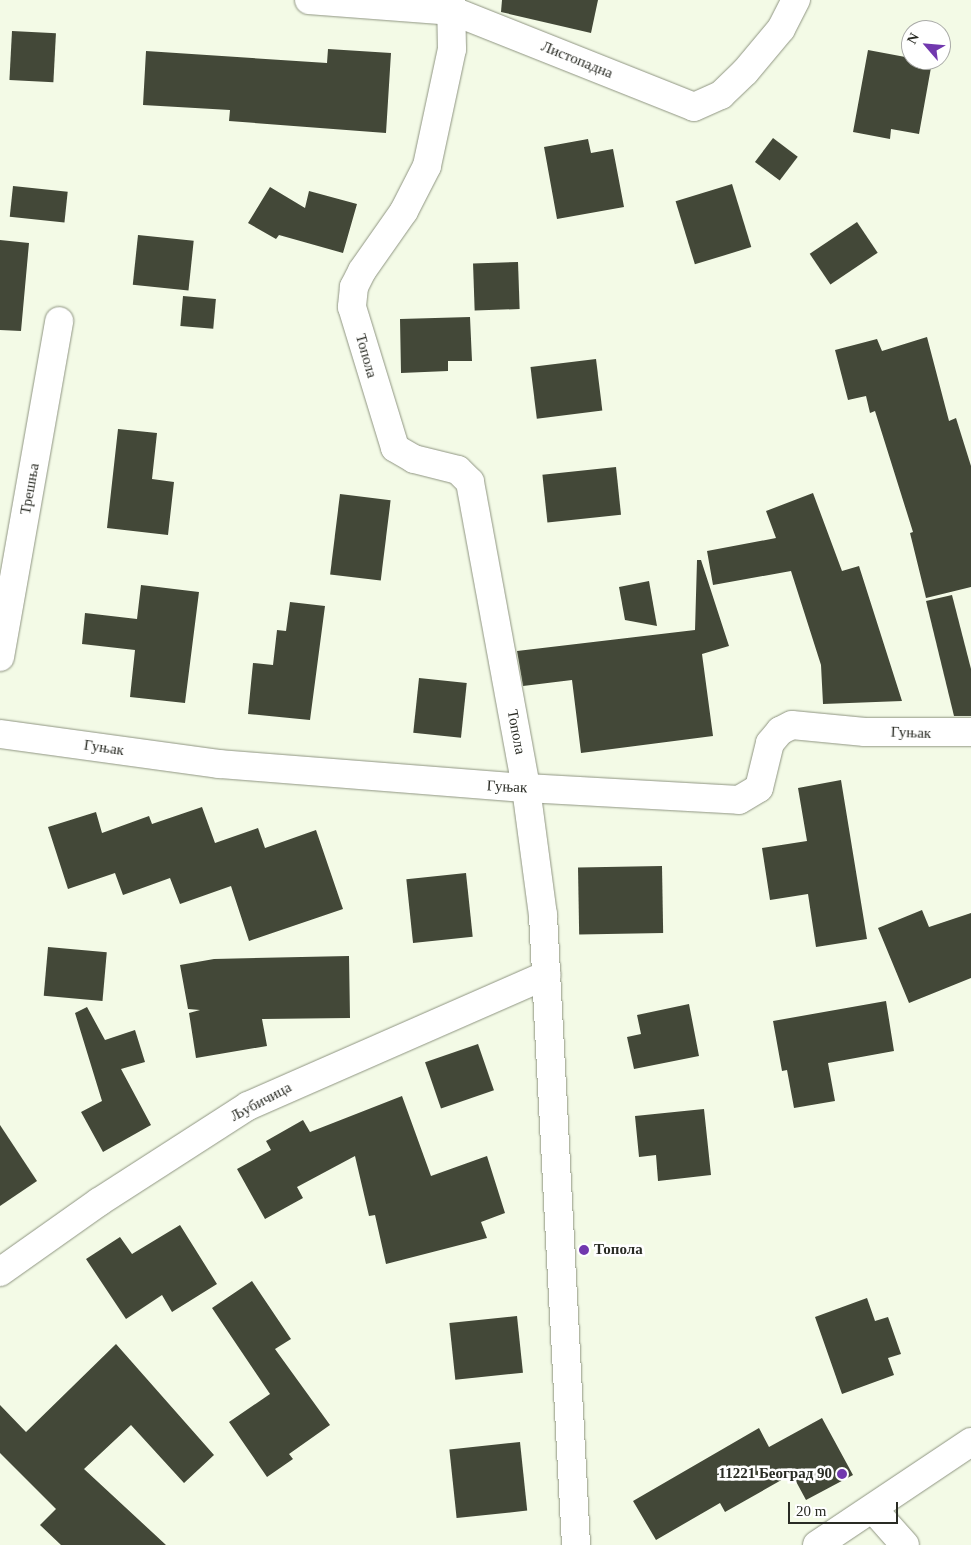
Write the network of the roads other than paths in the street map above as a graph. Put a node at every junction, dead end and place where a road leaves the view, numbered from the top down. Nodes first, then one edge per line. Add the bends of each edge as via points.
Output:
1 (309, 0) edge
2 (796, 0) edge
3 (452, 5) edge
4 (59, 321) dead end
5 (0, 657) edge
6 (971, 732) edge
7 (0, 734) edge
8 (526, 788) junction
9 (546, 974) junction
10 (0, 1272) edge
11 (971, 1442) edge
12 (873, 1509) junction
13 (576, 1545) edge
14 (817, 1545) edge
15 (905, 1545) edge

1 - 3 street, Листопадна
2 - 3 street, Листопадна via 781,29 745,72 721,95 694,107
3 - 8 street, Топола via 452,50 427,166 404,211 362,271 354,287 352,307 395,448 414,459 458,470 470,482
4 - 5 street, Трешња
6 - 8 street, Гуњак via 883,732 792,725 780,731 770,742 759,788 739,800
7 - 8 street, Гуњак via 219,764
8 - 9 street, Топола via 543,916
9 - 10 street, Љубичица via 248,1106 99,1202
9 - 13 street, Топола
11 - 12 street
12 - 14 street
12 - 15 street

